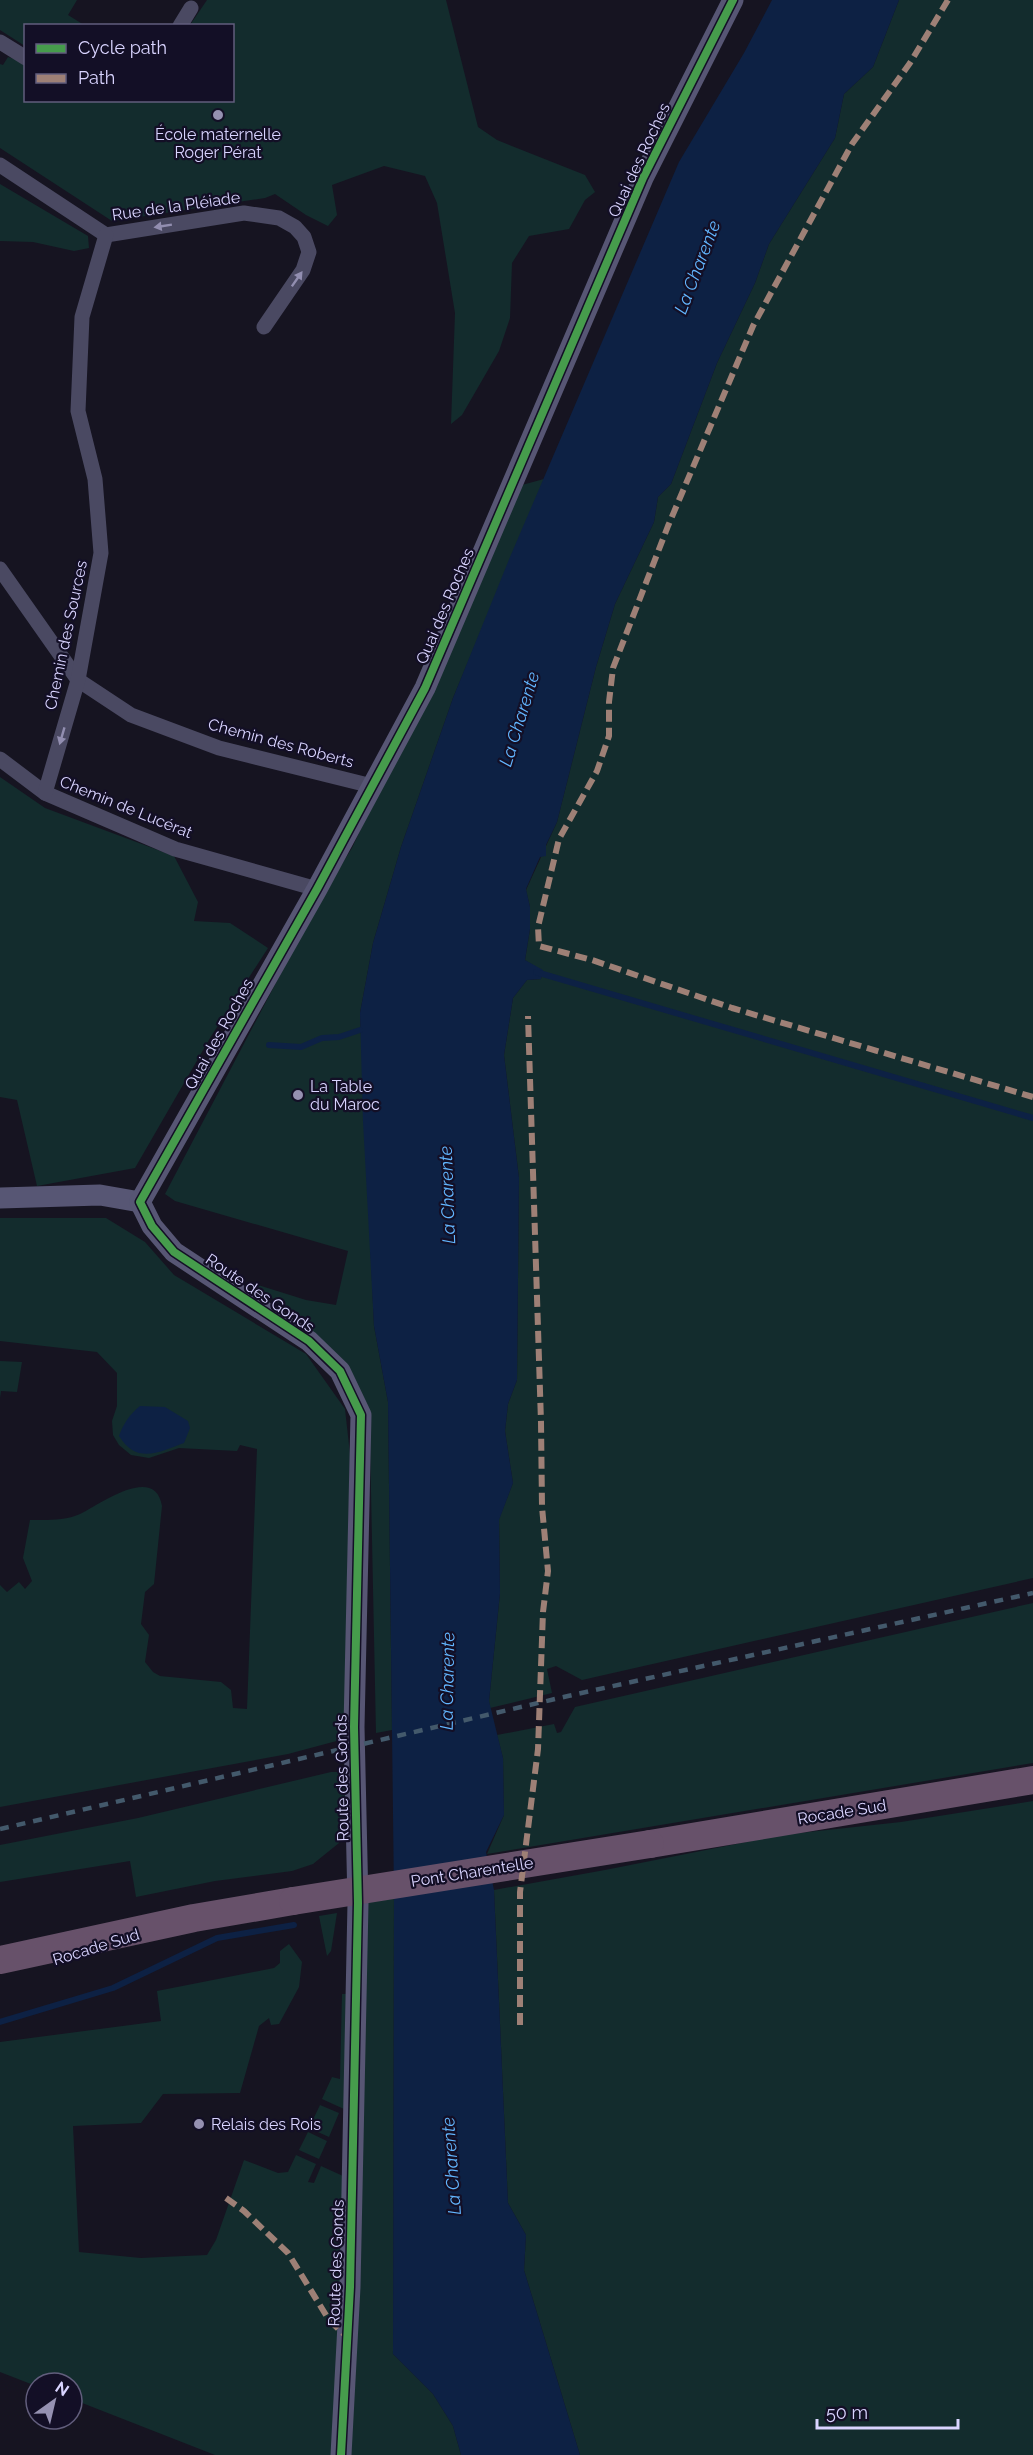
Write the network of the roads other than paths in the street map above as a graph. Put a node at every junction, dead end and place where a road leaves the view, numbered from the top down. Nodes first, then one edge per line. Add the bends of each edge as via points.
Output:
1 (733, 0) edge
2 (191, 8) dead end
3 (181, 24) edge
4 (0, 42) edge
5 (24, 57) edge
6 (0, 165) edge
7 (106, 235) junction
8 (264, 327) dead end
9 (0, 569) edge
10 (78, 680) junction
11 (0, 759) edge
12 (372, 786) junction
13 (45, 793) junction
14 (317, 889) junction
15 (0, 1198) edge
16 (140, 1202) junction
17 (1033, 1780) edge
18 (651, 1844) joint
19 (293, 1901) joint
20 (194, 1918) junction
21 (0, 1960) edge
22 (0, 1979) edge
23 (341, 2455) edge

1 - 12 street, Quai des Roches via 643,178 425,688
2 - 3 street
4 - 5 street
6 - 7 street, Rue de la Pléiade
8 -> 7 street, Rue de la Pléiade via 303,270 309,252 295,227 279,218 244,213
7 - 10 street, Chemin des Sources via 82,317 78,411 95,478 101,553
9 - 10 street, Chemin des Roberts
10 - 12 street, Chemin des Roberts via 131,715 219,748
10 -> 13 street, Chemin des Sources
11 - 13 street, Chemin de Lucérat
12 - 14 street, Quai des Roches
13 - 14 street, Chemin de Lucérat via 175,849
14 - 16 street, Quai des Roches
15 - 16 street via 100,1195
16 - 23 street, Route des Gonds via 152,1226 174,1252 309,1341 340,1371 361,1415 354,1727 358,1903 350,2287
17 - 18 highway, Rocade Sud
18 - 19 highway, Pont Charentelle, bridge
19 - 20 highway, Rocade Sud
20 - 21 highway, Rocade Sud
20 - 22 highway, Rocade Sud via 81,1950

